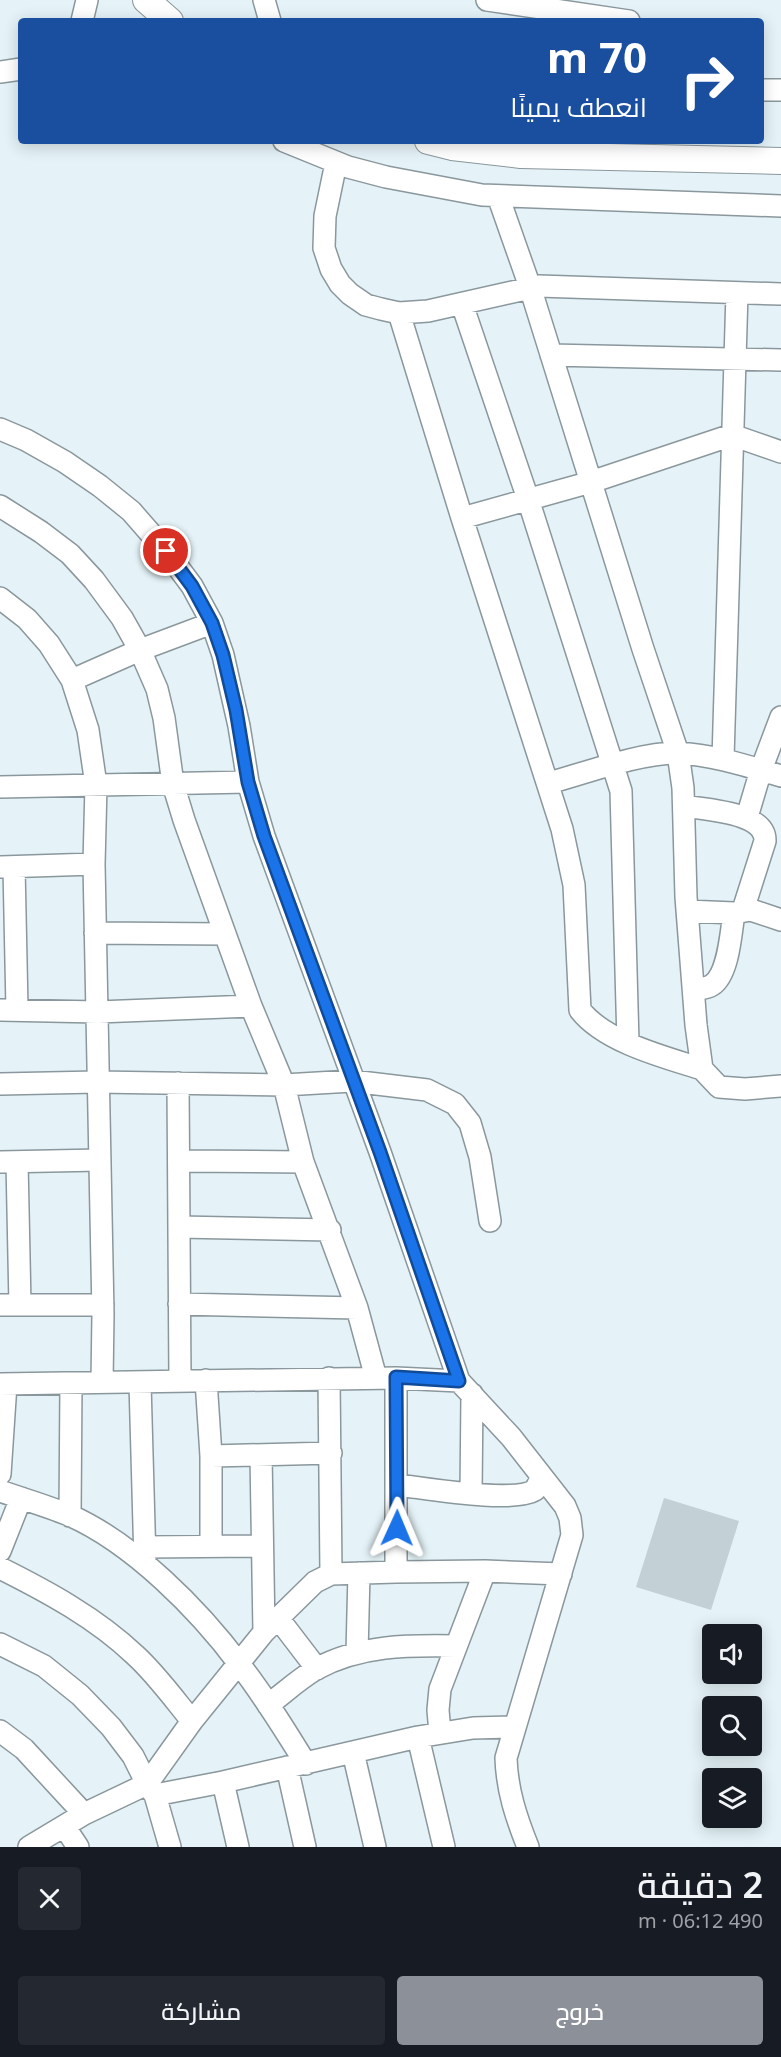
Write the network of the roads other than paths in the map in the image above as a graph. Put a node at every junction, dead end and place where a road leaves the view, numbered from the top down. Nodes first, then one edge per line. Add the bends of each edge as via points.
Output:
1 (87, 0) edge
2 (146, 0) edge
3 (264, 0) edge
4 (497, 6) edge
5 (83, 18) edge
6 (167, 18) edge
7 (269, 18) edge
8 (603, 18) edge
9 (18, 69) edge
10 (0, 72) edge
11 (764, 90) edge
12 (781, 90) edge
13 (291, 144) edge
14 (440, 144) edge
15 (520, 148) edge
16 (781, 161) edge
17 (336, 163) junction
18 (498, 196) junction
19 (781, 206) edge
20 (530, 287) junction
21 (737, 293) junction
22 (781, 294) edge
23 (462, 304) junction
24 (399, 313) junction
25 (551, 355) junction
26 (735, 358) junction
27 (781, 360) edge
28 (0, 429) edge
29 (732, 435) junction
30 (781, 453) edge
31 (591, 482) junction
32 (528, 499) junction
33 (0, 506) edge
34 (462, 518) junction
35 (0, 598) edge
36 (212, 623) junction
37 (140, 650) junction
38 (72, 680) junction
39 (781, 717) edge
40 (678, 753) junction
41 (723, 759) junction
42 (612, 765) junction
43 (760, 770) junction
44 (781, 776) edge
45 (248, 782) junction
46 (549, 783) junction
47 (173, 784) junction
48 (96, 785) junction
49 (0, 787) edge
50 (684, 806) junction
51 (747, 817) junction
52 (94, 864) junction
53 (7, 867) edge
54 (687, 910) junction
55 (738, 912) junction
56 (781, 920) edge
57 (95, 933) junction
58 (225, 934) junction
59 (694, 990) junction
60 (251, 1006) junction
61 (8, 1009) edge
62 (98, 1012) junction
63 (628, 1042) junction
64 (702, 1069) junction
65 (352, 1081) junction
66 (97, 1082) junction
67 (178, 1083) junction
68 (0, 1084) edge
69 (284, 1085) junction
70 (781, 1086) edge
71 (100, 1160) junction
72 (179, 1161) junction
73 (8, 1162) edge
74 (303, 1162) junction
75 (490, 1221) dead end
76 (179, 1227) junction
77 (330, 1230) junction
78 (180, 1304) junction
79 (10, 1305) edge
80 (103, 1305) junction
81 (357, 1308) junction
82 (329, 1378) junction
83 (386, 1378) junction
84 (206, 1380) junction
85 (180, 1381) junction
86 (102, 1382) junction
87 (72, 1383) junction
88 (140, 1383) junction
89 (3, 1384) edge
90 (466, 1387) junction
91 (331, 1453) junction
92 (261, 1455) junction
93 (211, 1456) junction
94 (0, 1474) edge
95 (542, 1476) junction
96 (397, 1485) junction
97 (0, 1491) edge
98 (471, 1494) junction
99 (21, 1498) junction
100 (70, 1516) junction
101 (211, 1546) junction
102 (262, 1546) junction
103 (0, 1551) edge
104 (144, 1555) junction
105 (0, 1568) edge
106 (485, 1570) junction
107 (396, 1572) junction
108 (359, 1573) junction
109 (331, 1574) junction
110 (561, 1574) junction
111 (271, 1625) junction
112 (0, 1644) edge
113 (456, 1646) junction
114 (357, 1653) junction
115 (239, 1664) junction
116 (317, 1669) junction
117 (268, 1705) junction
118 (192, 1721) junction
119 (514, 1727) junction
120 (0, 1731) edge
121 (440, 1733) junction
122 (418, 1737) junction
123 (353, 1752) junction
124 (297, 1765) junction
125 (223, 1782) junction
126 (151, 1790) junction
127 (84, 1814) junction
128 (64, 1826) junction
129 (29, 1847) edge
130 (78, 1847) edge
131 (170, 1847) edge
132 (238, 1847) edge
133 (305, 1847) edge
134 (375, 1847) edge
135 (444, 1847) edge
136 (528, 1847) edge

1 - 5 street
2 - 6 main road
3 - 7 street
4 - 8 street
9 - 10 street
11 - 12 street
13 - 17 street
14 - 15 main road
15 - 16 main road
17 - 18 street via 386,177
17 - 24 street via 323,232 331,269 340,284 358,300
18 - 19 street
18 - 20 street
20 - 21 street
20 - 23 street
20 - 25 street
21 - 22 street
21 - 26 street
23 - 24 street
23 - 32 street
24 - 34 street
25 - 26 street
25 - 31 street
26 - 27 street
26 - 29 street
28 - 36 street via 65,462 131,511 192,586
29 - 30 street
29 - 31 street
29 - 41 street
31 - 32 street
31 - 40 street
32 - 34 street
32 - 42 street
33 - 37 street via 70,554 108,599
34 - 46 street
35 - 38 street via 27,619
36 - 37 street
36 - 45 street via 233,693
37 - 38 street
37 - 47 street via 158,689
38 - 48 street via 88,730
39 - 43 street
40 - 41 street
40 - 42 street
40 - 50 street
41 - 43 street
42 - 46 street
42 - 63 street via 623,804
43 - 44 street
43 - 51 street
45 - 47 street
45 - 65 street
46 - 63 street via 574,885 580,1010 590,1021
47 - 48 street
47 - 58 street
48 - 49 street
48 - 52 street
50 - 51 street
50 - 54 street
51 - 55 street via 765,833 765,841
52 - 53 street
52 - 57 street
53 - 61 street
54 - 55 street
54 - 59 street
55 - 56 street via 751,910
55 - 59 street via 720,978 712,985
57 - 58 street
57 - 62 street
58 - 60 street
59 - 64 street
60 - 62 street
60 - 69 street
61 - 62 street
62 - 66 street
63 - 64 street
64 - 70 street via 719,1087
65 - 69 street
65 - 75 street via 427,1090 455,1104 470,1124 480,1157
65 - 90 street
66 - 67 street
66 - 68 street
66 - 71 street
67 - 69 street
67 - 72 street
69 - 74 street
71 - 73 street
71 - 80 street
72 - 74 street
72 - 76 street
73 - 79 street
74 - 77 street
76 - 77 street
76 - 78 street
77 - 81 street
78 - 81 street
78 - 85 street
79 - 80 street
80 - 86 street
81 - 83 street
82 - 83 street
82 - 84 street
82 - 91 street
83 - 90 street
83 - 96 street
84 - 85 street
84 - 93 street
85 - 88 street
86 - 87 street
86 - 88 street
87 - 89 street
87 - 100 street
88 - 104 street
89 - 94 street
90 - 95 street
90 - 98 street
91 - 92 street
91 - 109 street
92 - 93 street
92 - 102 street
93 - 101 street
95 - 98 street via 530,1493
95 - 110 street via 570,1518 572,1534
96 - 98 street
96 - 107 street
97 - 99 street
99 - 100 street
99 - 103 street
100 - 104 street
101 - 102 street
101 - 104 street
102 - 111 street
104 - 115 street
105 - 118 street via 82,1613 135,1655
106 - 107 street
106 - 110 street
106 - 113 street
107 - 108 street
108 - 109 street
108 - 114 street
109 - 111 street via 315,1582
110 - 119 street
111 - 115 street
111 - 116 street
112 - 126 street via 44,1666 80,1695 133,1756
113 - 114 street via 398,1645
113 - 121 street via 440,1689
114 - 116 street
115 - 117 street
115 - 118 street
116 - 117 street
117 - 124 street
118 - 126 street
119 - 121 street
119 - 136 street via 506,1758 507,1781
120 - 127 street via 24,1749
121 - 122 street
122 - 123 street
122 - 135 street
123 - 124 street
123 - 134 street
124 - 125 street
124 - 133 street
125 - 126 street
125 - 132 street
126 - 127 street
126 - 131 street
127 - 128 street
128 - 129 street
128 - 130 street

